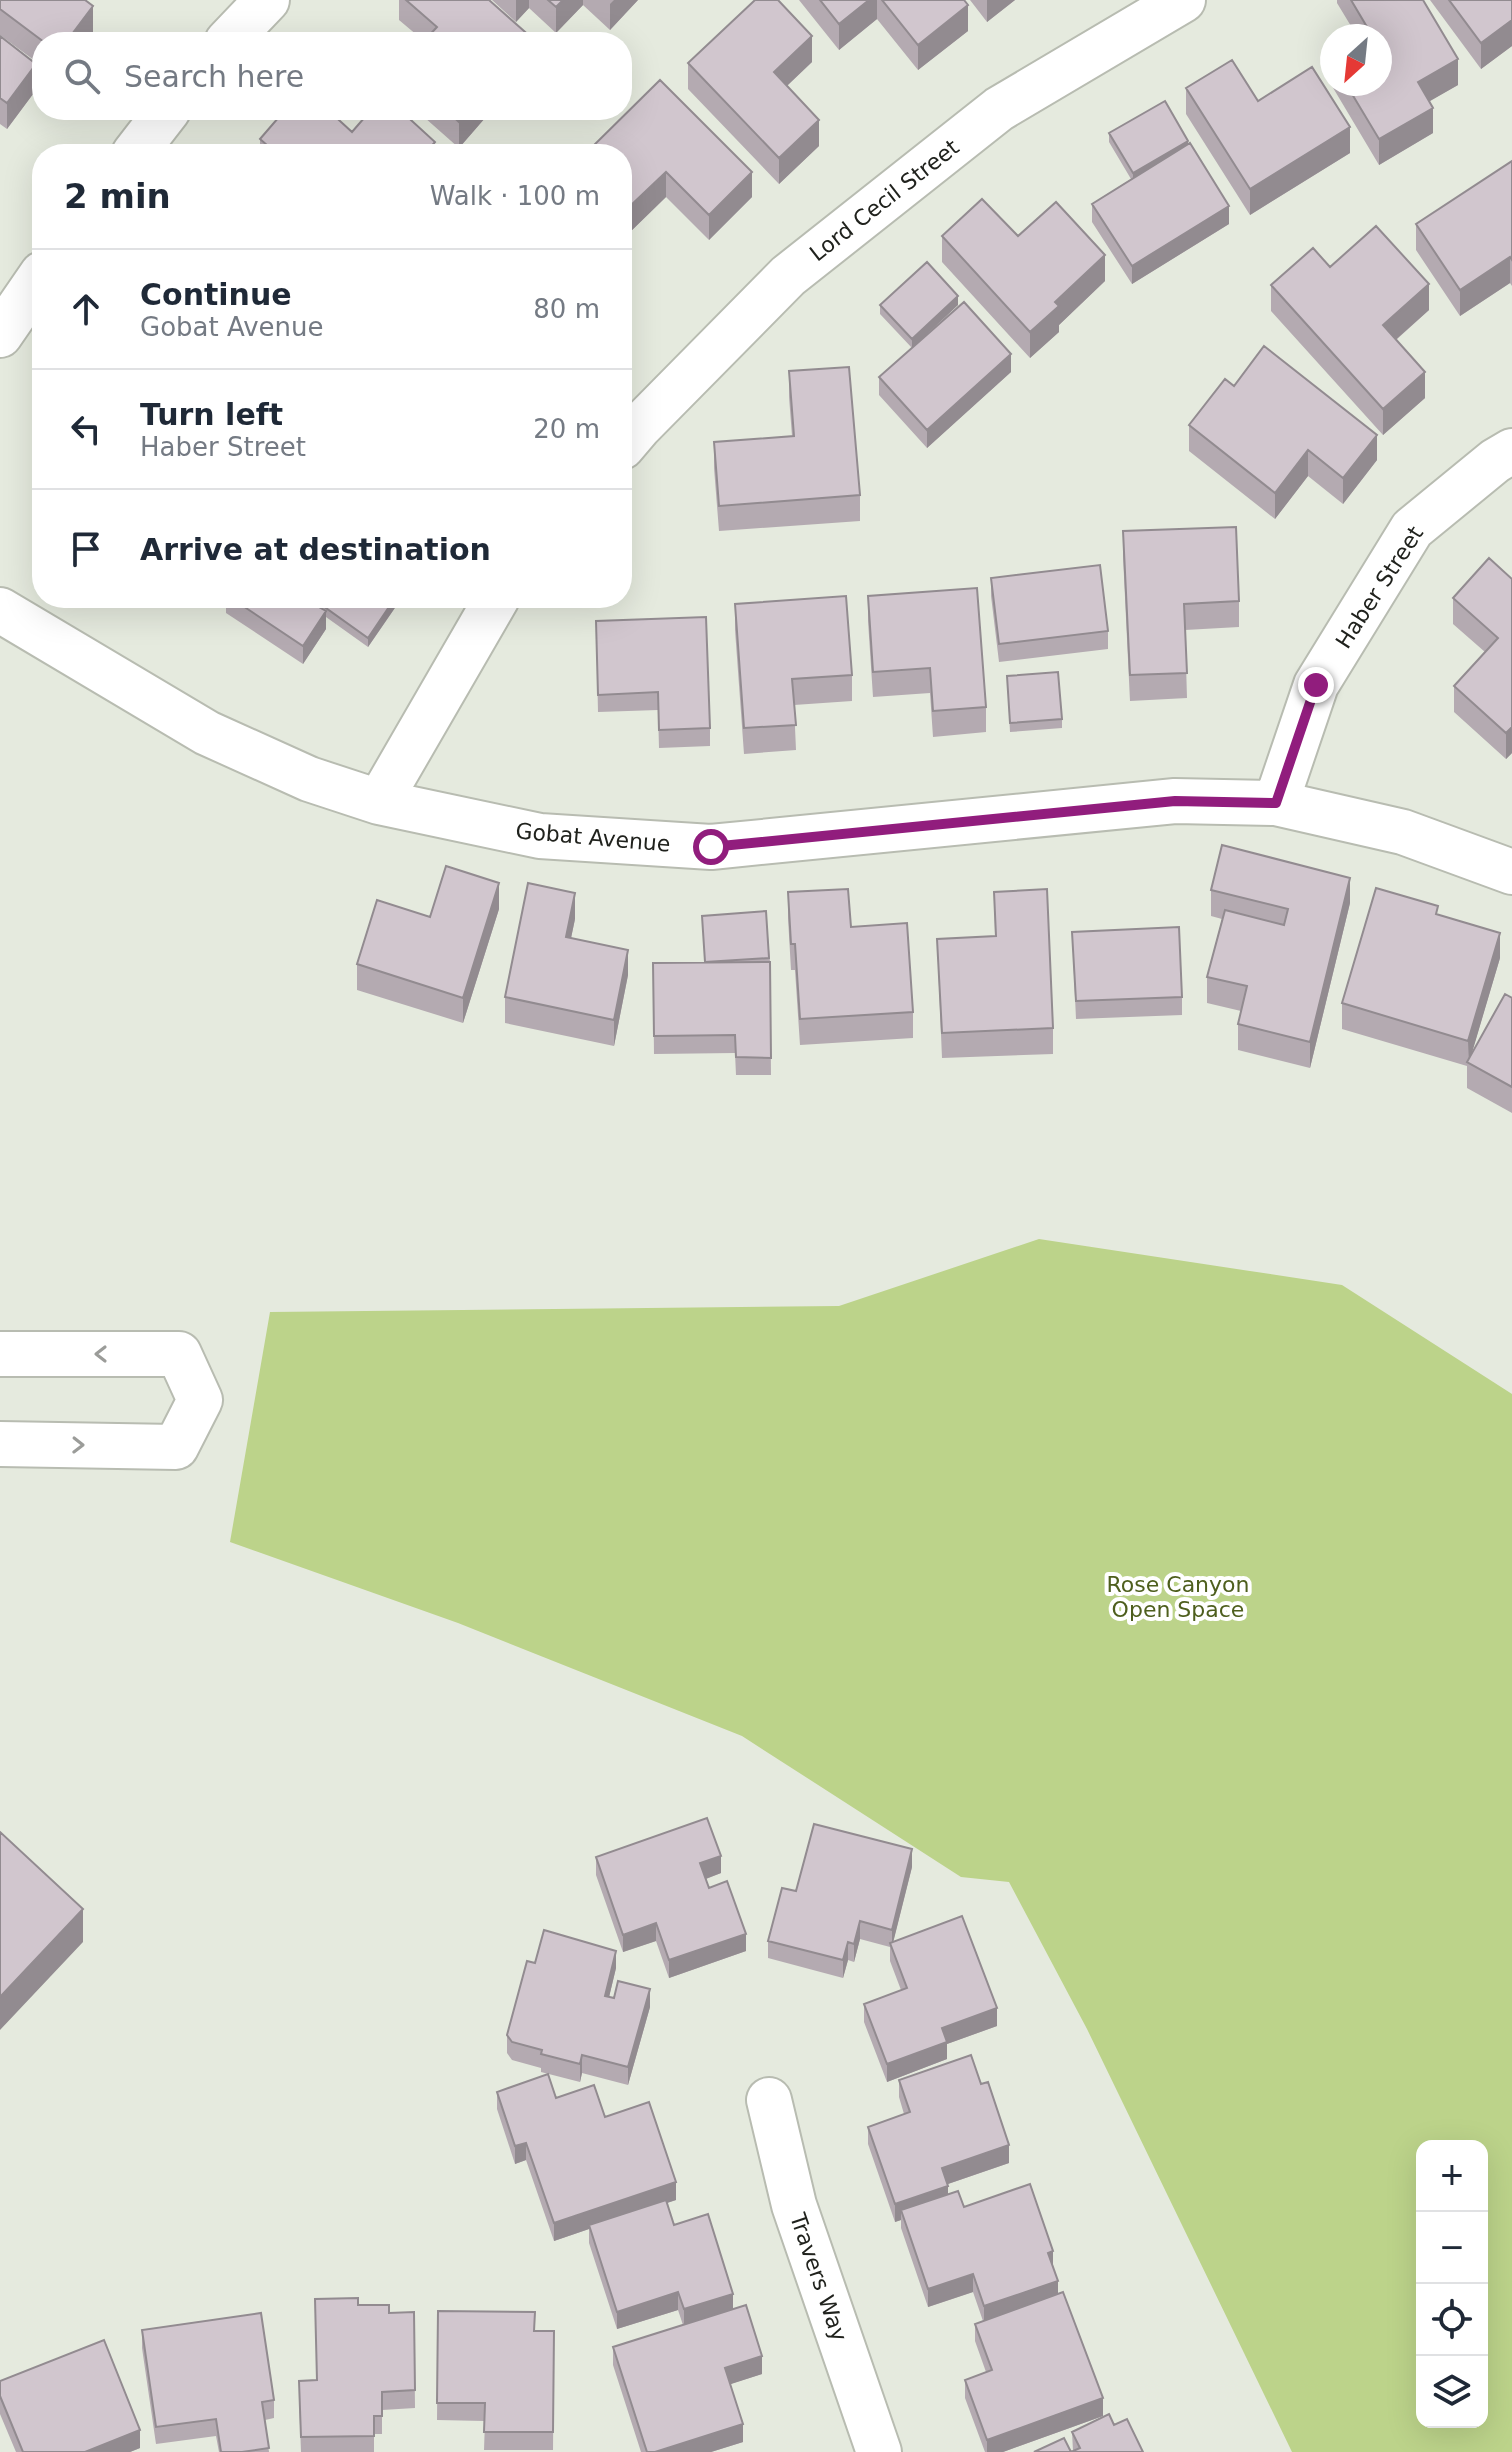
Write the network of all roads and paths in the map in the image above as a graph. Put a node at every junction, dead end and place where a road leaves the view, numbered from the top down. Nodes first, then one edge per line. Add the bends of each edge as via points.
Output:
1 (267, 0) edge
2 (1183, 0) edge
3 (237, 32) edge
4 (160, 120) edge
5 (142, 144) edge
6 (32, 289) edge
7 (0, 335) edge
8 (632, 435) edge
9 (1512, 451) edge
10 (491, 608) edge
11 (0, 610) edge
12 (379, 802) junction
13 (1276, 803) junction
14 (1512, 872) edge
15 (0, 1354) edge
16 (0, 1444) edge
17 (769, 2100) dead end
18 (879, 2452) edge

1 - 3 street
2 - 8 street, Lord Cecil Street via 999,109 788,276
4 - 5 street
6 - 7 street
9 - 13 street, Haber Street via 1412,529 1316,685
10 - 12 street
11 - 12 street, Gobat Avenue via 207,733 309,779
12 - 13 street, Gobat Avenue via 540,836 711,847 1175,801
13 - 14 street, Gobat Avenue via 1403,832
16 -> 15 street via 176,1447 200,1400 179,1354
17 - 18 street, Travers Way via 794,2205

